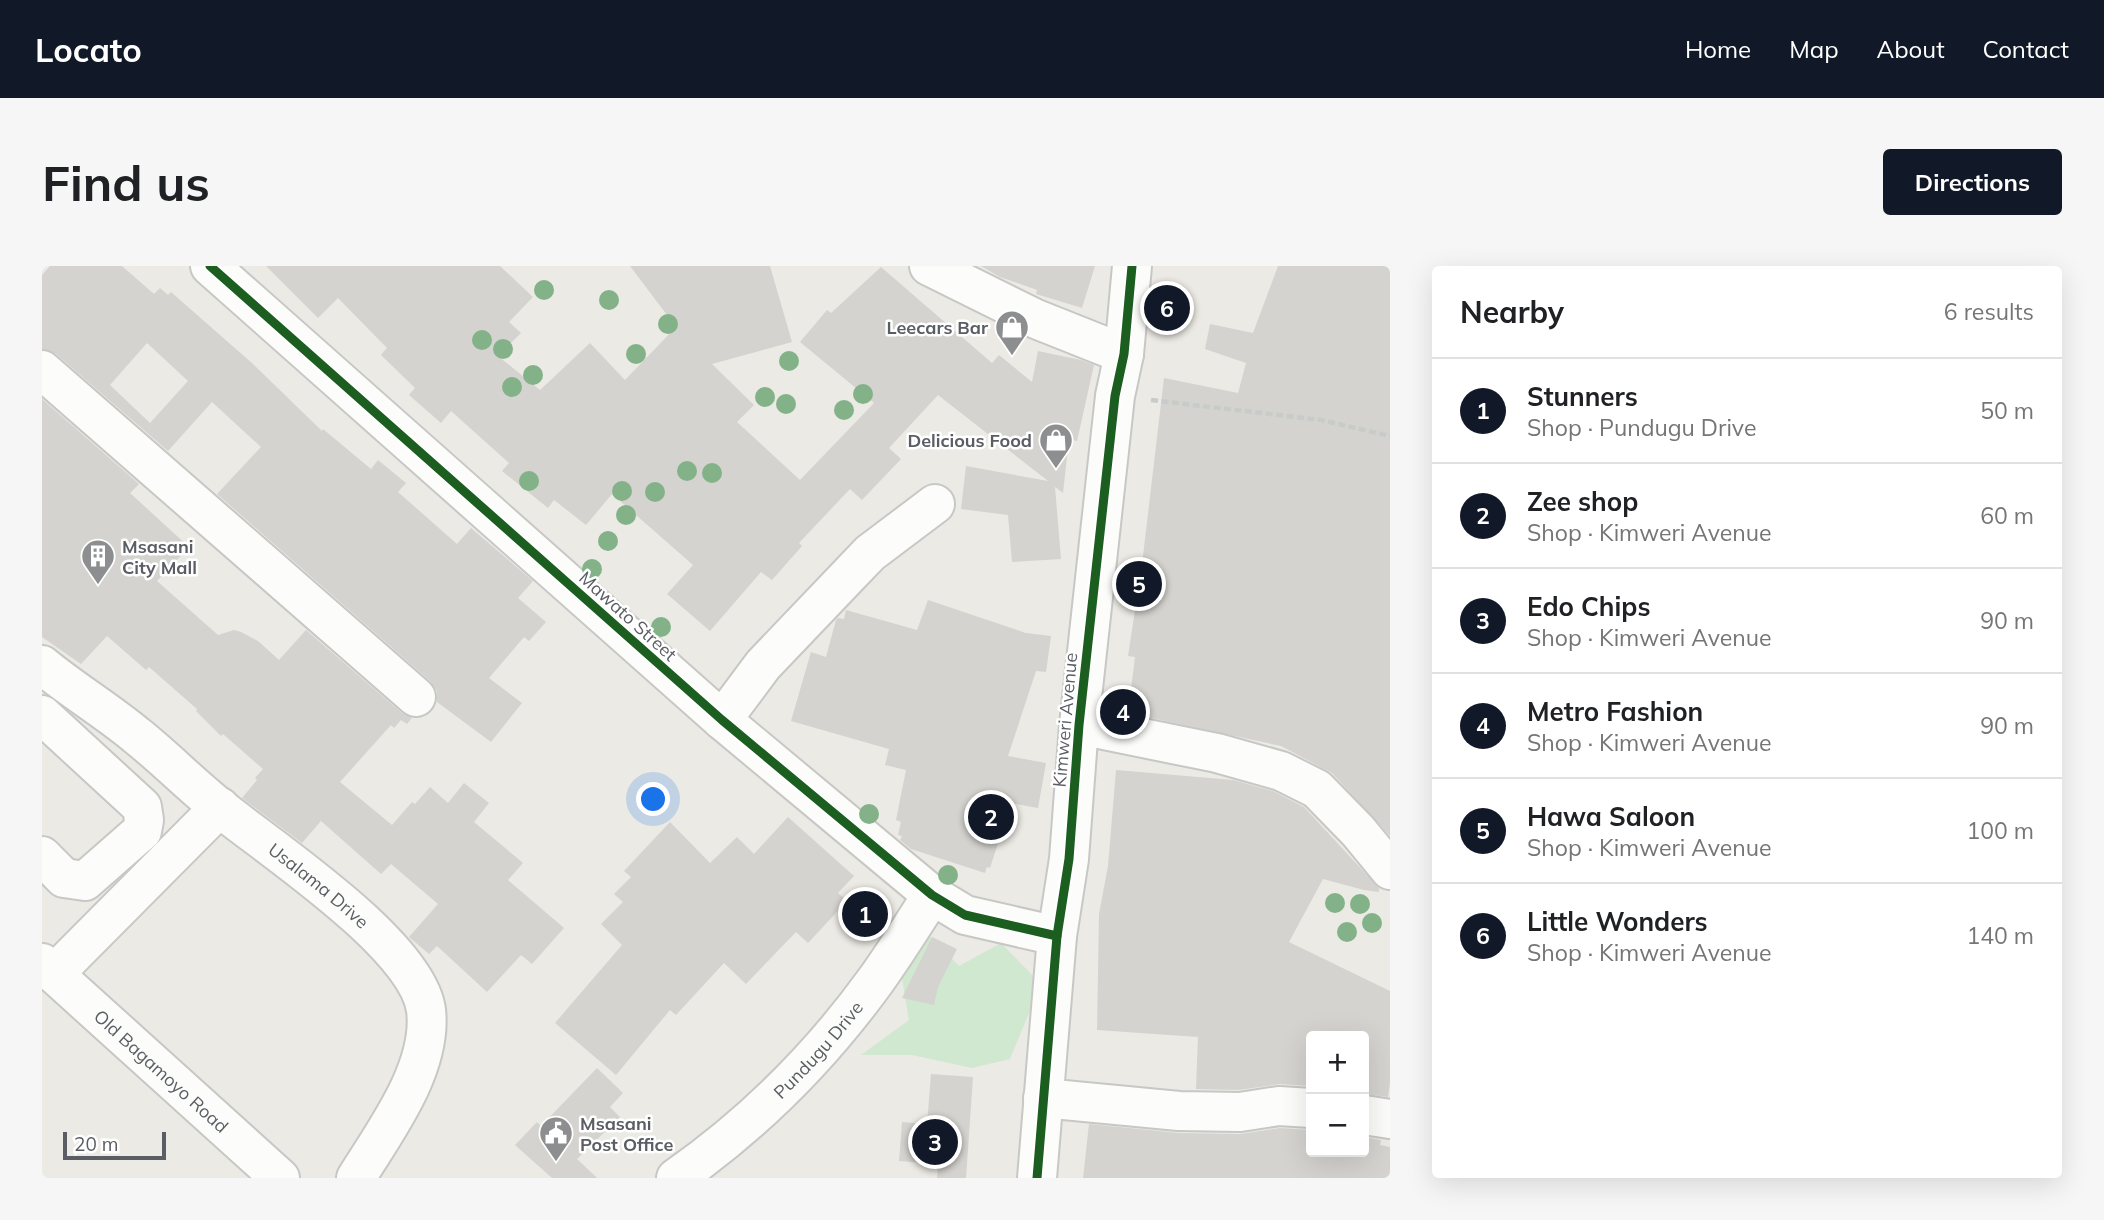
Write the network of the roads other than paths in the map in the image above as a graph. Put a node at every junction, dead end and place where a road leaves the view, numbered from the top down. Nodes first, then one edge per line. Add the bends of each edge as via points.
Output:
1 (210, 266) edge
2 (929, 266) edge
3 (1132, 266) edge
4 (1124, 354) junction
5 (42, 370) edge
6 (935, 504) dead end
7 (42, 665) edge
8 (416, 697) dead end
9 (42, 715) edge
10 (722, 720) junction
11 (1079, 725) junction
12 (220, 807) junction
13 (42, 856) edge
14 (1390, 870) edge
15 (932, 895) junction
16 (1057, 936) junction
17 (48, 969) edge
18 (1043, 1098) junction
19 (1306, 1108) edge
20 (1369, 1116) edge
21 (1390, 1119) edge
22 (280, 1178) edge
23 (356, 1178) edge
24 (676, 1178) edge
25 (1037, 1178) edge

1 - 10 street, Mawato Street
2 - 4 street via 1036,319
3 - 4 street, Kimweri Avenue
4 - 11 street, Kimweri Avenue via 1115,396
5 - 8 street
6 - 10 street via 870,553 763,665
7 - 12 street, Usalama Drive via 135,733
9 - 13 street via 142,807 144,820 142,831 85,881 64,878
10 - 15 street, Mawato Street
11 - 14 street via 1281,771 1317,789
11 - 16 street, Kimweri Avenue via 1069,859
12 - 17 street
12 - 23 street, Usalama Drive via 340,900 401,961 417,983 426,1007 420,1063
15 - 16 street, Mawato Street via 965,915
15 - 24 street, Pundugu Drive via 876,981 809,1062 715,1151
16 - 18 street, Kimweri Avenue
17 - 22 street, Old Bagamoyo Road
18 - 19 street via 1179,1111
18 - 25 street, Kimweri Avenue
20 - 21 street

